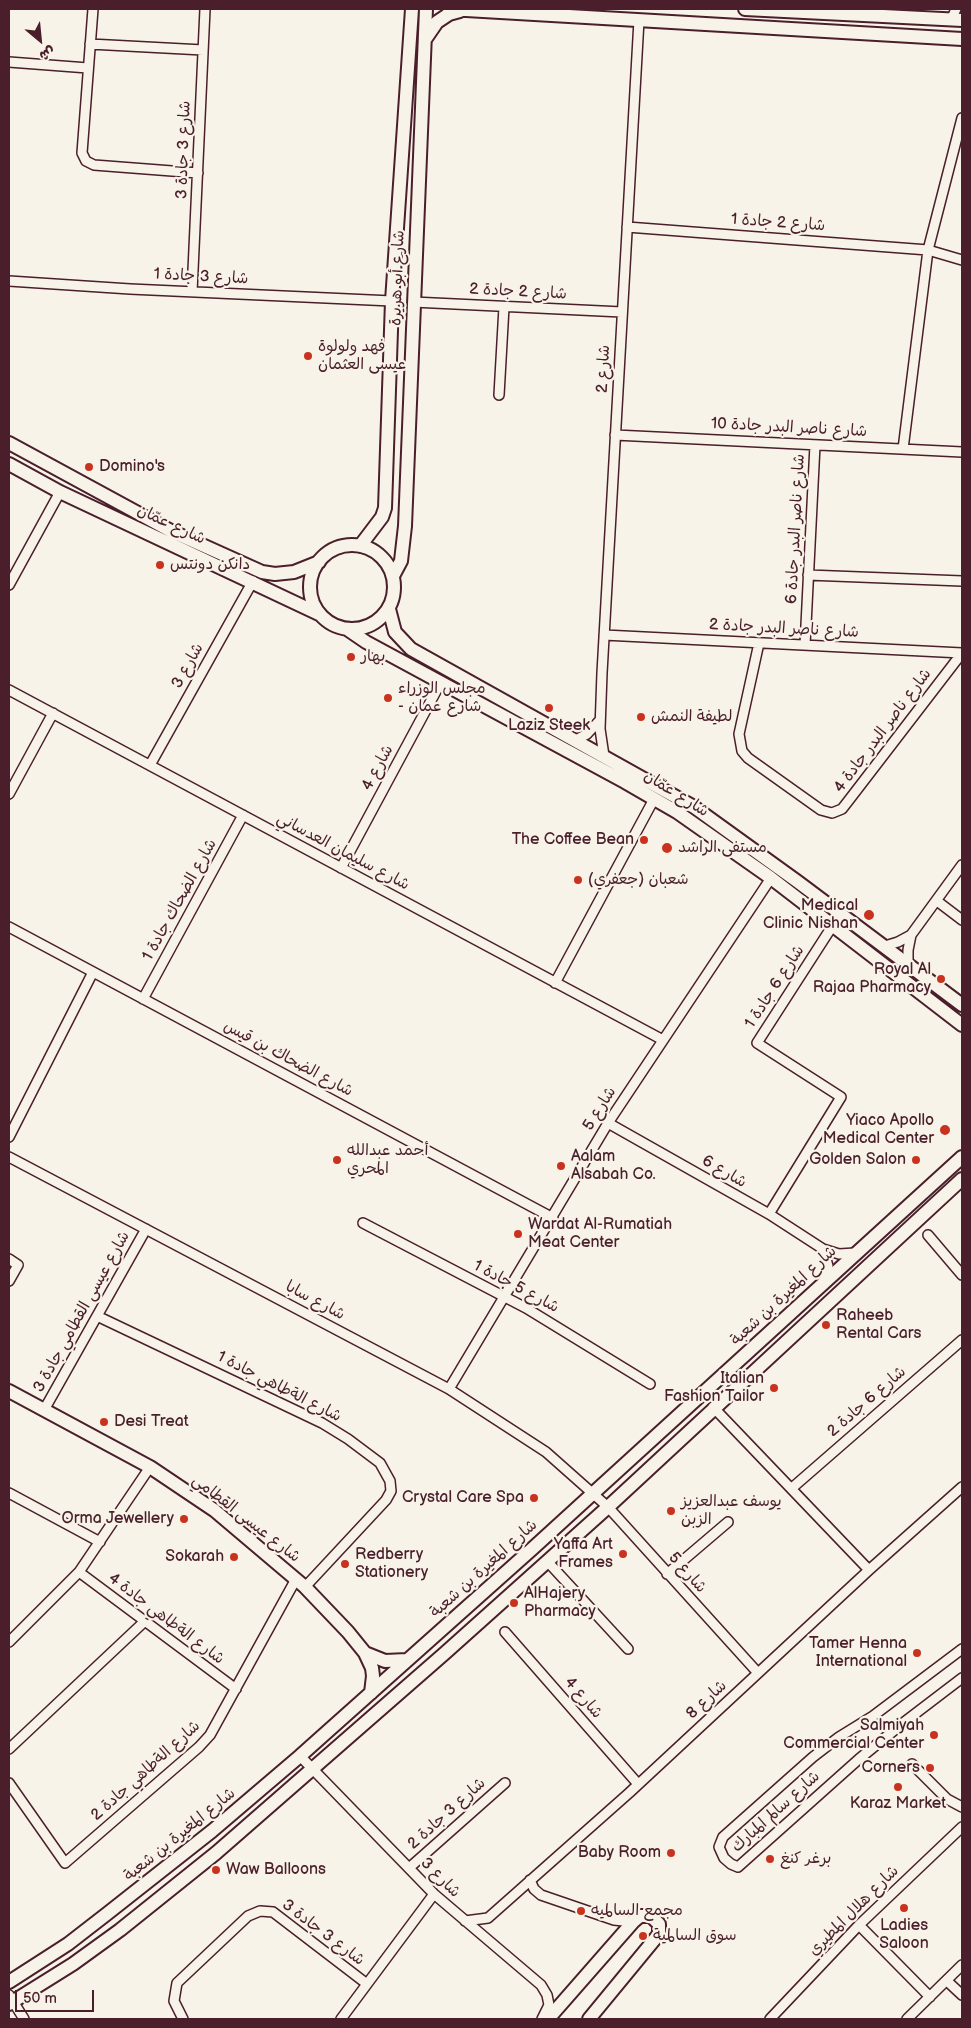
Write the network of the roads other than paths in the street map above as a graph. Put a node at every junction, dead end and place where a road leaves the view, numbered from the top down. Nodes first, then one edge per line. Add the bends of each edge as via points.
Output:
1 (93, 9) edge
2 (205, 9) edge
3 (412, 9) edge
4 (426, 9) edge
5 (448, 9) edge
6 (745, 9) edge
7 (463, 10) edge
8 (956, 16) edge
9 (639, 20) junction
10 (962, 39) edge
11 (424, 40) junction
12 (90, 44) junction
13 (203, 50) junction
14 (9, 62) edge
15 (88, 68) junction
16 (962, 118) edge
17 (198, 173) junction
18 (627, 227) junction
19 (928, 250) junction
20 (962, 260) edge
21 (9, 280) edge
22 (192, 292) junction
23 (392, 301) junction
24 (413, 302) junction
25 (504, 307) junction
26 (622, 312) junction
27 (499, 395) dead end
28 (615, 435) junction
29 (9, 443) edge
30 (815, 445) junction
31 (902, 449) junction
32 (962, 452) edge
33 (9, 464) edge
34 (60, 492) junction
35 (360, 546) junction
36 (319, 562) junction
37 (808, 575) junction
38 (393, 576) junction
39 (253, 581) junction
40 (962, 581) edge
41 (9, 585) edge
42 (389, 608) junction
43 (319, 614) junction
44 (348, 629) junction
45 (604, 635) junction
46 (759, 643) junction
47 (805, 645) junction
48 (962, 653) edge
49 (441, 682) junction
50 (9, 690) edge
51 (52, 713) junction
52 (600, 720) junction
53 (576, 740) junction
54 (604, 756) junction
55 (150, 765) junction
56 (9, 794) edge
57 (654, 799) junction
58 (243, 815) junction
59 (962, 865) edge
60 (342, 868) junction
61 (771, 878) junction
62 (937, 901) junction
63 (962, 920) edge
64 (833, 925) junction
65 (9, 927) edge
66 (911, 935) junction
67 (885, 946) junction
68 (908, 964) junction
69 (93, 972) junction
70 (555, 983) junction
71 (143, 999) junction
72 (962, 1005) edge
73 (962, 1025) edge
74 (663, 1040) junction
75 (608, 1123) junction
76 (9, 1137) edge
77 (9, 1157) edge
78 (962, 1157) edge
79 (961, 1181) edge
80 (769, 1214) junction
81 (553, 1218) junction
82 (363, 1222) dead end
83 (146, 1230) junction
84 (928, 1235) dead end
85 (823, 1249) junction
86 (855, 1253) junction
87 (9, 1259) edge
88 (962, 1275) edge
89 (9, 1281) edge
90 (824, 1282) junction
91 (505, 1298) junction
92 (97, 1316) junction
93 (962, 1340) edge
94 (650, 1384) dead end
95 (449, 1389) junction
96 (9, 1391) edge
97 (713, 1407) junction
98 (44, 1410) junction
99 (150, 1468) junction
100 (962, 1487) edge
101 (792, 1488) junction
102 (594, 1492) junction
103 (9, 1493) edge
104 (608, 1506) junction
105 (728, 1522) dead end
106 (100, 1542) junction
107 (547, 1561) junction
108 (869, 1570) junction
109 (79, 1572) junction
110 (667, 1574) junction
111 (300, 1583) junction
112 (145, 1622) junction
113 (505, 1632) dead end
114 (9, 1642) edge
115 (628, 1649) dead end
116 (962, 1649) edge
117 (365, 1653) junction
118 (407, 1660) junction
119 (758, 1673) junction
120 (962, 1678) edge
121 (236, 1689) junction
122 (371, 1693) junction
123 (9, 1749) edge
124 (300, 1756) junction
125 (912, 1764) dead end
126 (312, 1769) junction
127 (9, 1783) edge
128 (505, 1783) dead end
129 (638, 1784) junction
130 (962, 1808) edge
131 (962, 1827) edge
132 (409, 1868) junction
133 (530, 1880) junction
134 (434, 1894) junction
135 (464, 1921) junction
136 (633, 1922) junction
137 (859, 1925) junction
138 (962, 1965) edge
139 (947, 1981) junction
140 (9, 1982) edge
141 (367, 1984) junction
142 (962, 1995) edge
143 (930, 1997) junction
144 (10, 2000) edge
145 (592, 2018) edge
146 (24, 2019) edge
147 (183, 2019) edge
148 (341, 2019) edge
149 (542, 2019) edge
150 (548, 2019) edge
151 (770, 2019) edge
152 (907, 2019) edge

1 - 12 street
2 - 13 street, شارع 3 جادة 3
3 - 23 main road, شارع أبو هريرة
4 - 11 main road, شارع أبو هريرة
5 - 7 main road
6 - 8 main road
7 - 9 main road
7 - 11 main road via 437,22
9 - 10 main road
9 - 18 street, شارع 2
11 - 24 main road, شارع أبو هريرة
12 - 13 street
12 - 15 street
13 - 17 street, شارع 3 جادة 3
14 - 15 street
15 - 17 street via 82,153 86,161 94,165
16 - 19 street
17 - 22 street, شارع 3 جادة 3
18 - 19 street, شارع 2 جادة 1
18 - 26 street, شارع 2
19 - 20 street, شارع 2 جادة 1
19 - 31 street
21 - 22 street, شارع 3 جادة 1
22 - 23 street, شارع 3 جادة 1
23 - 35 main road, شارع أبو هريرة via 385,508
24 - 25 street, شارع 2 جادة 2
24 - 38 main road, شارع أبو هريرة via 405,526 403,551
25 - 26 street, شارع 2 جادة 2
25 - 27 street
26 - 28 street, شارع 2
28 - 30 street, شارع ناصر البدر جادة 10
28 - 45 street, شارع 2
29 - 36 main road, شارع عمّان via 171,531 262,572 294,572
30 - 31 street, شارع ناصر البدر جادة 10
30 - 37 street, شارع ناصر البدر جادة 6
31 - 32 street, شارع ناصر البدر جادة 10
33 - 34 main road, شارع عمّان
34 - 39 main road, شارع عمّان
34 - 41 street
35 - 36 main road via 334,550
35 - 38 main road via 377,554
36 - 43 main road via 310,588
37 - 40 street
37 - 47 street, شارع ناصر البدر جادة 6
38 - 42 main road via 394,593
39 - 43 main road, شارع عمّان
39 - 55 street, شارع 3
42 - 44 main road via 367,627
42 - 53 main road, شارع عمّان via 395,632 411,649
43 - 44 main road
44 - 49 main road, شارع عمّان
45 - 46 street, شارع ناصر البدر جادة 2
45 - 52 street, شارع 2
46 - 47 street, شارع ناصر البدر جادة 2
46 - 48 street, شارع ناصر البدر جادة 4 via 739,734 742,751 821,810 832,813 842,809 850,800
47 - 48 street, شارع ناصر البدر جادة 2
49 - 57 main road, شارع عمّان
49 - 60 street, شارع 4
50 - 51 street, شارع سليمان العدساني
51 - 55 street, شارع سليمان العدساني
51 - 56 street
52 - 53 street
52 - 54 street, شارع 2
53 - 54 main road, شارع عمّان
54 - 67 main road, شارع عمّان via 694,807
55 - 58 street, شارع سليمان العدساني
57 - 61 main road, شارع عمّان via 708,832
57 - 70 street
58 - 60 street, شارع سليمان العدساني
58 - 71 street, شارع الضحاك جادة 1
59 - 62 street
60 - 70 street, شارع سليمان العدساني
61 - 64 main road, شارع عمّان
61 - 74 street, شارع 5
62 - 63 street
62 - 66 street
64 - 73 main road, شارع عمّان
64 - 80 street, شارع 6 جادة 1 via 756,1043 841,1097
65 - 69 street, شارع الضحاك بن قيس
66 - 67 street
66 - 68 street
67 - 68 main road, شارع عمّان
68 - 72 main road, شارع عمّان
69 - 71 street, شارع الضحاك بن قيس
69 - 76 street
70 - 74 street, شارع سليمان العدساني
71 - 81 street, شارع الضحاك بن قيس
74 - 75 street, شارع 5
75 - 80 street, شارع 6
75 - 81 street, شارع 5
77 - 83 street, شارع سابا
78 - 86 main road, شارع المغيرة بن شعبة
79 - 97 main road, شارع المغيرة بن شعبة
80 - 85 street, شارع 6
81 - 91 street, شارع 5
82 - 91 street, شارع 5 جادة 1
83 - 92 street, شارع عيسى القطامي جادة 3
83 - 95 street, شارع سابا
84 - 88 street
85 - 86 street, شارع 6 via 839,1254
85 - 90 street via 828,1266
86 - 90 main road, شارع المغيرة بن شعبة
87 - 89 street via 18,1265
90 - 102 main road, شارع المغيرة بن شعبة
91 - 94 street, شارع 5 جادة 1 via 569,1333
91 - 95 street, شارع 5
92 - 98 street, شارع عيسى القطامي جادة 3
92 - 111 street, شارع الةطاهي جادة 1 via 322,1423 380,1463 390,1481 391,1491 386,1500
93 - 101 street, شارع 6 جادة 2
95 - 102 street, شارع سابا via 546,1452
96 - 98 main road, شارع عيسى القطامي
97 - 101 street
97 - 104 main road, شارع المغيرة بن شعبة
98 - 99 main road, شارع عيسى القطامي
99 - 106 street
99 - 111 main road, شارع عيسى القطامي via 214,1510
100 - 108 street, شارع 8
101 - 108 street
102 - 104 street, شارع 5
102 - 118 main road, شارع المغيرة بن شعبة
103 - 106 street
104 - 107 main road, شارع المغيرة بن شعبة
104 - 110 street, شارع 5
105 - 110 street
106 - 109 street
107 - 115 street
107 - 126 main road, شارع المغيرة بن شعبة
108 - 119 street, شارع 8
109 - 112 street, شارع الةطاهي جادة 4
109 - 114 street
110 - 119 street, شارع 5
111 - 117 main road, شارع عيسى القطامي
111 - 121 street, شارع الةطاهي جادة 2
112 - 121 street, شارع الةطاهي جادة 4
112 - 123 street
113 - 129 street, شارع 4
116 - 120 street, شارع سالم المبارك via 814,1757 723,1837 720,1847 724,1858 738,1867 859,1759
117 - 118 main road via 385,1661
117 - 122 main road, شارع عيسى القطامي via 372,1668
118 - 122 main road, شارع المغيرة بن شعبة
119 - 129 street, شارع 8
121 - 127 street, شارع الةطاهي جادة 2 via 205,1741 65,1863
122 - 124 main road, شارع المغيرة بن شعبة
124 - 126 street, شارع 3
124 - 140 main road, شارع المغيرة بن شعبة via 108,1914
125 - 130 street via 947,1799
126 - 132 street, شارع 3
126 - 144 main road, شارع المغيرة بن شعبة via 216,1853 120,1930 73,1964
128 - 132 street, شارع 3 جادة 2
129 - 133 street, شارع 8
131 - 137 street, شارع هلال المطيري
132 - 134 street, شارع 3
133 - 135 street, شارع 8 via 488,1918
133 - 136 street via 541,1895 614,1920
134 - 135 street, شارع 3
134 - 141 street
135 - 149 street, شارع 3 via 541,1985 549,2004
136 - 145 main road via 640,1916 652,1916 659,1924 659,1934
136 - 150 main road
137 - 143 street
137 - 151 street, شارع هلال المطيري
138 - 139 street
139 - 142 street
139 - 143 street
141 - 147 street, شارع 3 جادة 3 via 273,1912 260,1911 248,1916 177,1983 174,2001
141 - 148 street
143 - 152 street
144 - 146 street

